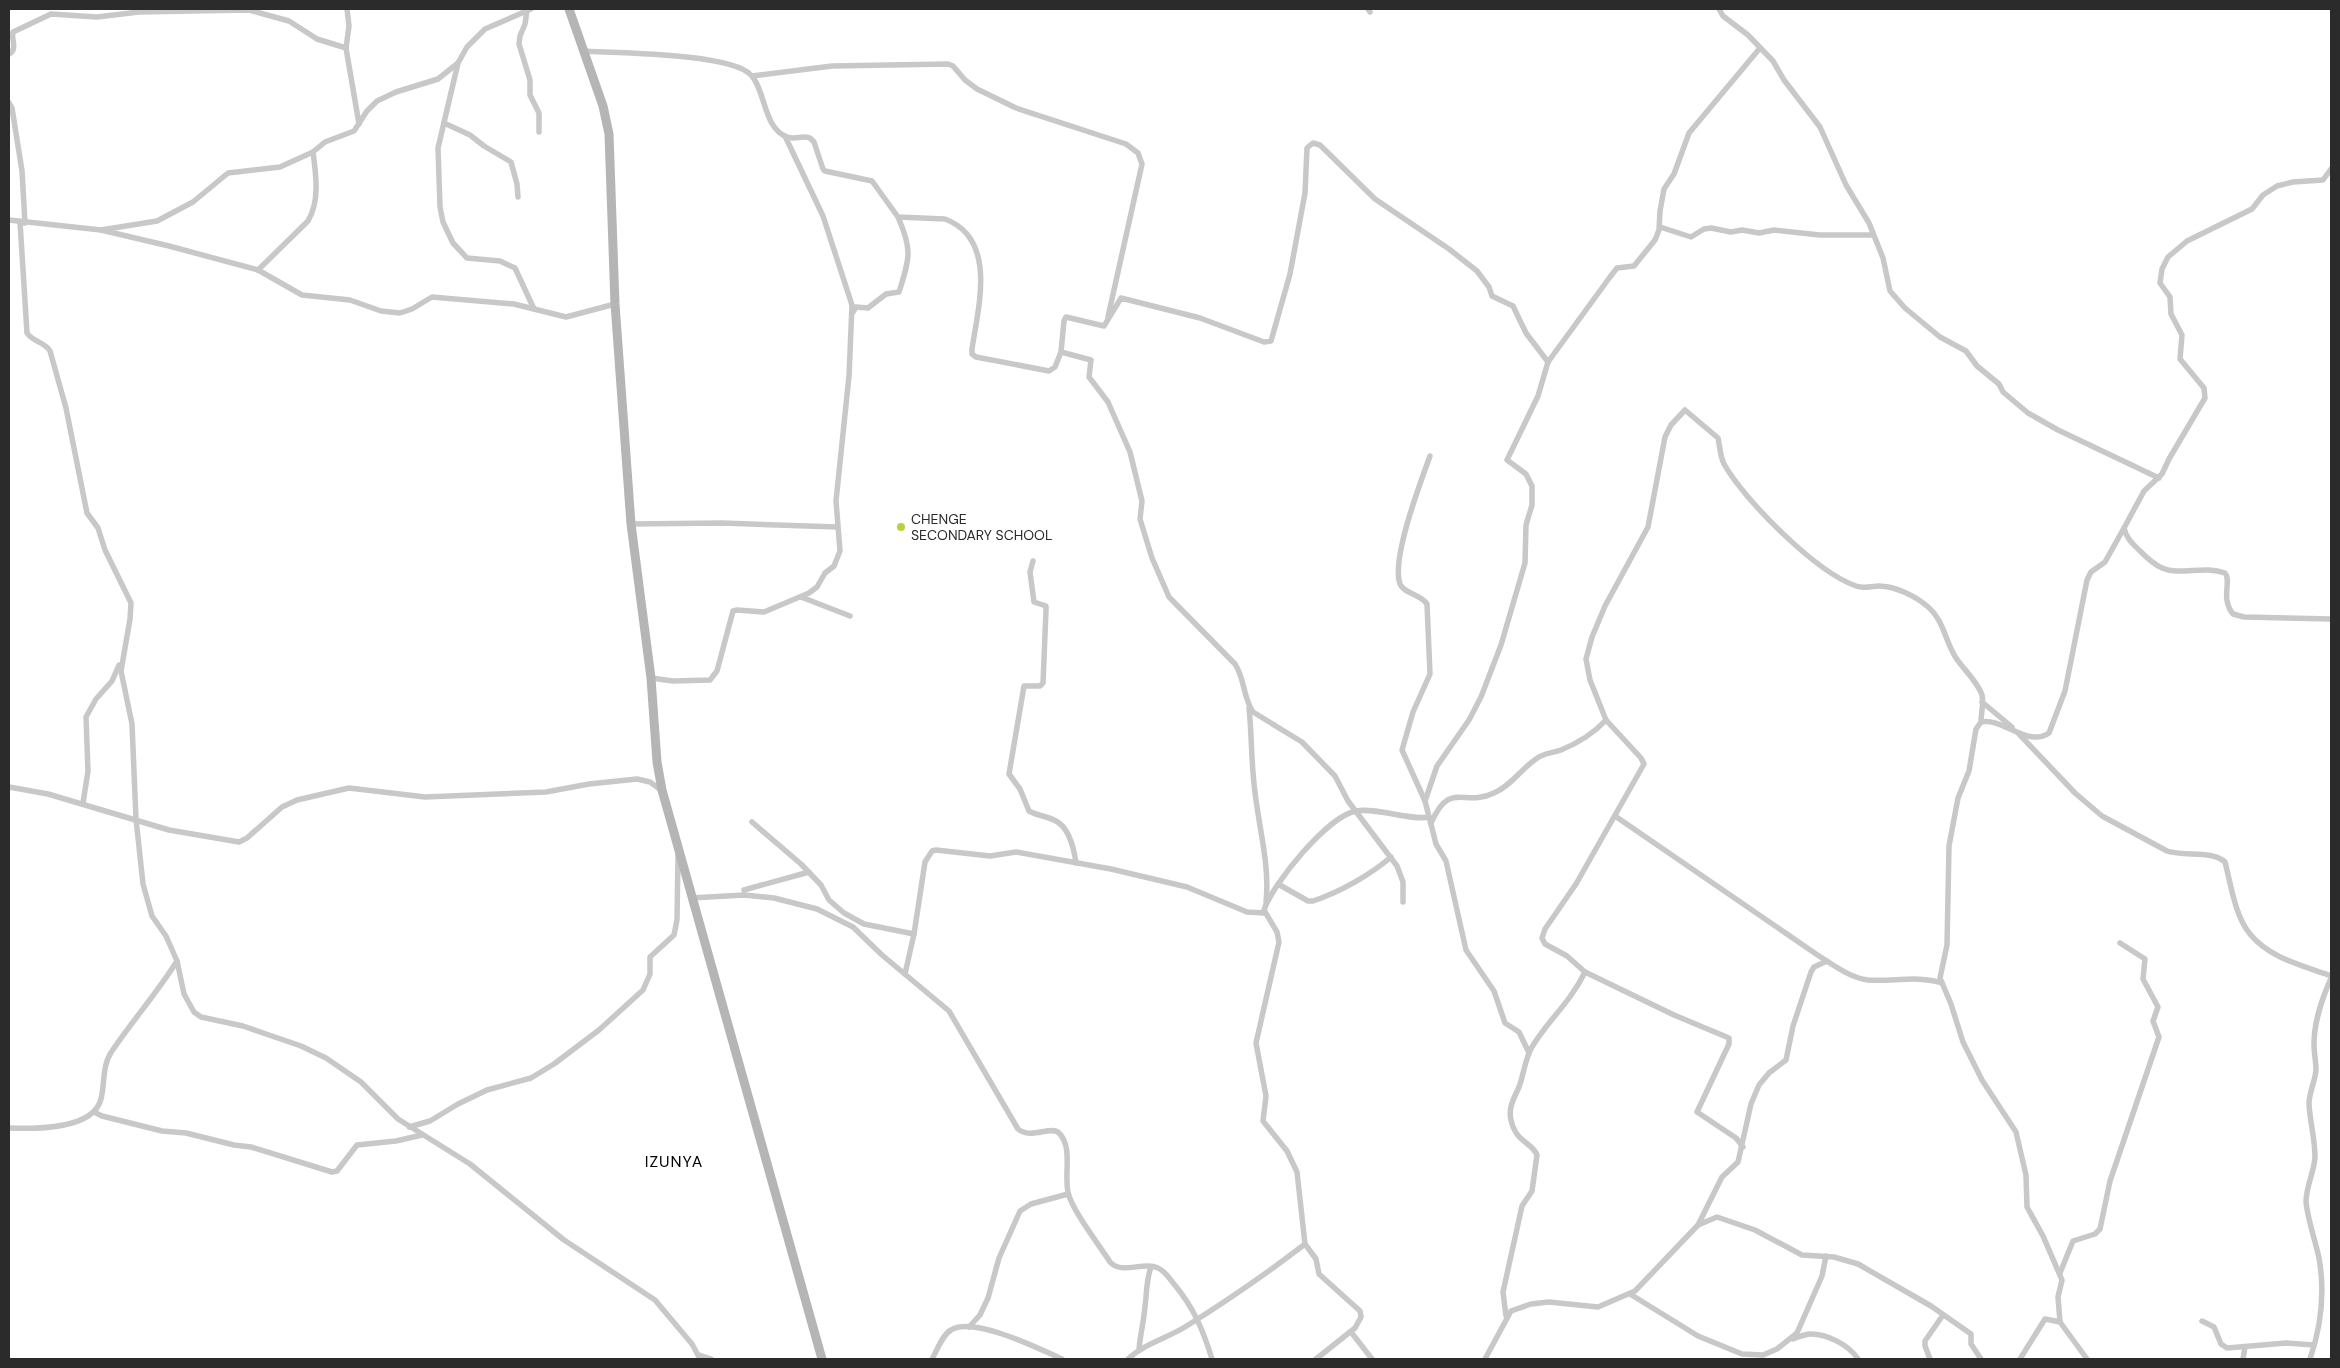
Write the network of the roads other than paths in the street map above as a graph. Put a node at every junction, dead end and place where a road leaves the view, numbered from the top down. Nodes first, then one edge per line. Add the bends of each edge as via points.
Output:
1 (347, 9) edge
2 (529, 9) edge
3 (569, 9) edge
4 (1720, 9) edge
5 (346, 48) junction
6 (1760, 48) junction
7 (583, 51) junction
8 (9, 54) edge
9 (458, 63) junction
10 (752, 76) junction
11 (9, 103) edge
12 (444, 123) junction
13 (359, 124) junction
14 (539, 132) dead end
15 (785, 136) junction
16 (313, 152) junction
17 (2331, 169) edge
18 (518, 197) dead end
19 (898, 217) junction
20 (9, 220) edge
21 (22, 223) junction
22 (1660, 227) junction
23 (101, 230) junction
24 (1873, 235) junction
25 (258, 270) junction
26 (615, 304) junction
27 (534, 309) junction
28 (853, 312) junction
29 (1107, 324) junction
30 (1061, 352) junction
31 (1548, 362) junction
32 (1430, 456) dead end
33 (2159, 478) junction
34 (631, 524) junction
35 (837, 527) junction
36 (2124, 528) junction
37 (1033, 561) dead end
38 (800, 597) junction
39 (850, 616) dead end
40 (2331, 619) edge
41 (121, 661) junction
42 (651, 678) junction
43 (1982, 702) junction
44 (1248, 706) junction
45 (1606, 720) junction
46 (1981, 722) junction
47 (2019, 733) junction
48 (9, 787) edge
49 (662, 790) junction
50 (1425, 801) junction
51 (83, 804) junction
52 (1356, 811) junction
53 (1615, 816) junction
54 (136, 820) junction
55 (1430, 820) junction
56 (752, 822) dead end
57 (678, 848) junction
58 (1391, 857) junction
59 (1076, 863) junction
60 (809, 872) junction
61 (1278, 884) junction
62 (744, 890) dead end
63 (691, 898) junction
64 (1403, 902) dead end
65 (1266, 906) junction
66 (1264, 913) junction
67 (914, 934) junction
68 (2120, 943) dead end
69 (1827, 961) junction
70 (177, 962) junction
71 (1585, 972) junction
72 (905, 974) junction
73 (2331, 977) edge
74 (1942, 983) junction
75 (1529, 1053) junction
76 (94, 1112) junction
77 (410, 1127) junction
78 (9, 1128) edge
79 (422, 1135) junction
80 (1743, 1146) junction
81 (1068, 1194) junction
82 (1698, 1225) junction
83 (1305, 1244) junction
84 (1826, 1256) junction
85 (1151, 1267) junction
86 (2060, 1273) junction
87 (1630, 1294) junction
88 (1943, 1315) junction
89 (1506, 1316) junction
90 (1198, 1319) junction
91 (2202, 1320) dead end
92 (2060, 1322) junction
93 (969, 1327) junction
94 (1351, 1332) junction
95 (1791, 1340) junction
96 (2314, 1345) junction
97 (2246, 1347) junction
98 (1138, 1350) junction
99 (700, 1357) edge
100 (1485, 1357) edge
101 (711, 1359) edge
102 (822, 1359) edge
103 (932, 1359) edge
104 (1062, 1359) edge
105 (1128, 1359) edge
106 (1212, 1359) edge
107 (1316, 1359) edge
108 (1372, 1359) edge
109 (1478, 1359) edge
110 (1858, 1359) edge
111 (1930, 1359) edge
112 (1981, 1359) edge
113 (2020, 1359) edge
114 (2087, 1359) edge
115 (2243, 1359) edge
116 (2310, 1359) edge

1 - 5 street
2 - 9 street via 485,29 467,47
2 - 14 street via 520,44 530,80 530,95 539,113
3 - 7 street
4 - 6 street via 1723,16
5 - 8 street via 317,39 290,21 265,13 200,9 97,17 51,14 13,32 14,45
5 - 13 street
6 - 22 street via 1688,133 1674,174 1664,189
6 - 24 street via 1820,127
7 - 10 street via 707,60 733,65
7 - 26 street via 603,106 609,134
9 - 12 street
9 - 13 street via 438,79 377,101
10 - 15 street via 769,116
10 - 29 street via 832,66 948,64 977,89 1016,108 1126,144 1138,153 1142,164
11 - 21 street via 22,171
12 - 18 street via 470,135 510,162
12 - 27 street via 438,148 440,207 452,243 467,258 500,260 515,268
13 - 16 street via 354,130 325,142
15 - 19 street via 810,138 825,172 872,181
15 - 28 street via 824,216 849,290
16 - 23 street via 280,167 228,173 193,202 157,220
16 - 25 street via 313,213 308,222
17 - 33 street via 2323,180 2277,186 2263,195 2252,209 2187,241 2164,264 2160,282 2170,297 2171,314 2182,335 2180,359 2205,393
19 - 28 street via 908,244 907,271 900,289 886,294 868,308 856,306
19 - 30 street via 945,219 970,237 979,254 981,280 972,354 1049,370 1055,366
20 - 21 street
21 - 23 street
21 - 41 street via 27,333 50,350 66,408 88,517 98,528 131,603
22 - 24 street via 1691,237 1711,228 1731,232 1774,230 1820,235
22 - 31 street via 1655,240 1634,266 1617,268 1610,276
23 - 25 street
24 - 33 street via 1883,258 1890,291 1926,326 1969,354 2011,399 2047,424
25 - 27 street via 302,294 350,300 381,311 412,309 432,297 514,304
26 - 27 street via 566,317
26 - 34 street
28 - 35 street via 836,501
29 - 30 street via 1100,326 1066,317
29 - 31 street via 1119,299 1125,298 1200,318 1264,342 1271,341 1290,274 1305,194 1307,148 1317,143 1375,199 1449,248 1477,271 1492,296 1513,306 1526,333
30 - 44 street via 1091,360 1089,378 1108,402 1133,459 1142,500 1140,519 1163,586 1178,608 1235,664 1241,673
31 - 50 street via 1538,396 1507,460 1526,474 1533,492 1526,525 1526,558 1516,596 1478,704 1437,766
32 - 50 street via 1402,542 1399,577 1401,586 1424,599 1429,610 1430,674 1413,712 1402,750
33 - 36 street via 2144,491
34 - 35 street
34 - 42 street
35 - 38 street via 838,560 817,587
36 - 40 street via 2133,544 2161,568 2225,573 2228,578 2226,600 2232,614
36 - 47 street via 2105,562 2091,572 2087,580 2070,670 2053,727 2044,736
37 - 59 street via 1030,572 1034,602 1046,607 1043,681 1040,686 1024,686 1009,774 1029,811 1062,826 1074,849
38 - 39 street
38 - 42 street via 764,612 734,612 717,671 710,680
41 - 51 street via 112,681 86,716 88,772
41 - 54 street via 121,678 132,724
42 - 49 street
43 - 45 street via 1981,694 1954,655 1942,624 1923,602 1891,588 1859,587 1849,583 1805,553 1744,492 1720,456 1718,438 1685,410 1665,437 1648,527 1612,592 1589,645 1586,659 1590,680
43 - 46 street
43 - 47 street
44 - 52 street via 1260,718 1302,742 1335,776
44 - 65 street via 1253,779 1267,877
45 - 53 street via 1644,763
45 - 55 street via 1572,744 1536,759 1492,794 1448,798
46 - 47 street via 1990,720
46 - 74 street via 1976,729 1969,771 1958,798 1950,846 1947,945 1940,976
47 - 73 street via 2075,793 2102,816 2167,851 2178,855 2205,855 2225,862 2239,914 2251,936 2275,954
48 - 51 street
49 - 54 street via 637,779 546,792 425,797 349,788 297,800 282,807 248,838 239,842 169,830
49 - 57 street
50 - 55 street
51 - 54 street
52 - 55 street
52 - 58 street
52 - 61 street via 1337,820 1297,859
53 - 69 street
53 - 71 street via 1542,935 1545,944 1567,956
54 - 70 street via 146,900
55 - 75 street via 1436,844 1446,861 1466,950 1494,990 1505,1023 1519,1032
56 - 60 street
57 - 63 street
57 - 77 street via 674,935 650,957 650,974 643,990 599,1030 540,1073 487,1090 430,1121
58 - 61 street via 1350,884 1314,901 1308,901
58 - 64 street via 1402,877
59 - 66 street via 1187,887 1247,912
59 - 67 street via 1016,852 990,856 932,851 925,862
60 - 62 street
60 - 67 street via 834,906 852,918 873,927
61 - 65 street
63 - 72 street via 744,895 774,898 817,909 853,927
63 - 102 street
65 - 66 street
66 - 83 street via 1277,932 1279,942 1256,1043 1266,1096 1262,1118 1287,1151 1297,1172
67 - 72 street
68 - 86 street via 2145,959 2143,979 2158,1007 2154,1021 2159,1038 2110,1181 2100,1229 2095,1234 2073,1241
69 - 74 street via 1864,979 1927,979
69 - 80 street via 1811,972 1793,1026 1786,1060 1759,1085 1743,1134
70 - 76 street via 108,1057 101,1098
70 - 77 street via 184,994 194,1012 201,1017 267,1034 326,1058 361,1082
71 - 75 street via 1573,995
71 - 80 street via 1729,1038 1697,1112
72 - 81 street via 944,1006 956,1021 1018,1129 1027,1134 1054,1130 1060,1133 1066,1148
73 - 96 street via 2318,1017 2314,1044 2316,1071 2309,1096 2315,1157 2306,1201 2321,1282 2321,1311
74 - 86 street via 1971,1058 2016,1132 2026,1174 2028,1207
75 - 89 street via 1526,1070 1509,1113 1514,1132 1537,1155 1532,1191 1522,1206 1503,1292
76 - 78 street via 68,1125
76 - 79 street via 162,1131 251,1147 332,1172 337,1171 357,1145
77 - 79 street
79 - 99 street via 470,1164 564,1240 655,1300
80 - 82 street via 1738,1162 1722,1177
81 - 85 street via 1113,1264 1119,1267
81 - 93 street via 1031,1204 1020,1211 999,1258 988,1298 980,1315
82 - 84 street via 1717,1217 1755,1230 1802,1255
82 - 87 street
83 - 90 street via 1262,1278
83 - 94 street via 1316,1259 1319,1274 1360,1311 1360,1322
84 - 88 street via 1858,1264
84 - 95 street via 1822,1276
85 - 90 street via 1164,1271
85 - 98 street
86 - 92 street
87 - 89 street via 1598,1308 1549,1302 1517,1308
87 - 95 street via 1698,1336 1742,1354 1770,1353
88 - 111 street via 1925,1341
88 - 112 street via 1970,1334 1971,1344
89 - 100 street
90 - 98 street
90 - 106 street
91 - 97 street via 2214,1327 2224,1346
92 - 113 street via 2045,1319
92 - 114 street
93 - 103 street via 954,1328 947,1333
93 - 104 street via 1020,1341
94 - 107 street
94 - 108 street
95 - 110 street via 1815,1334 1843,1344
96 - 97 street via 2286,1343
96 - 116 street
97 - 115 street
98 - 105 street
99 - 101 street
100 - 109 street

